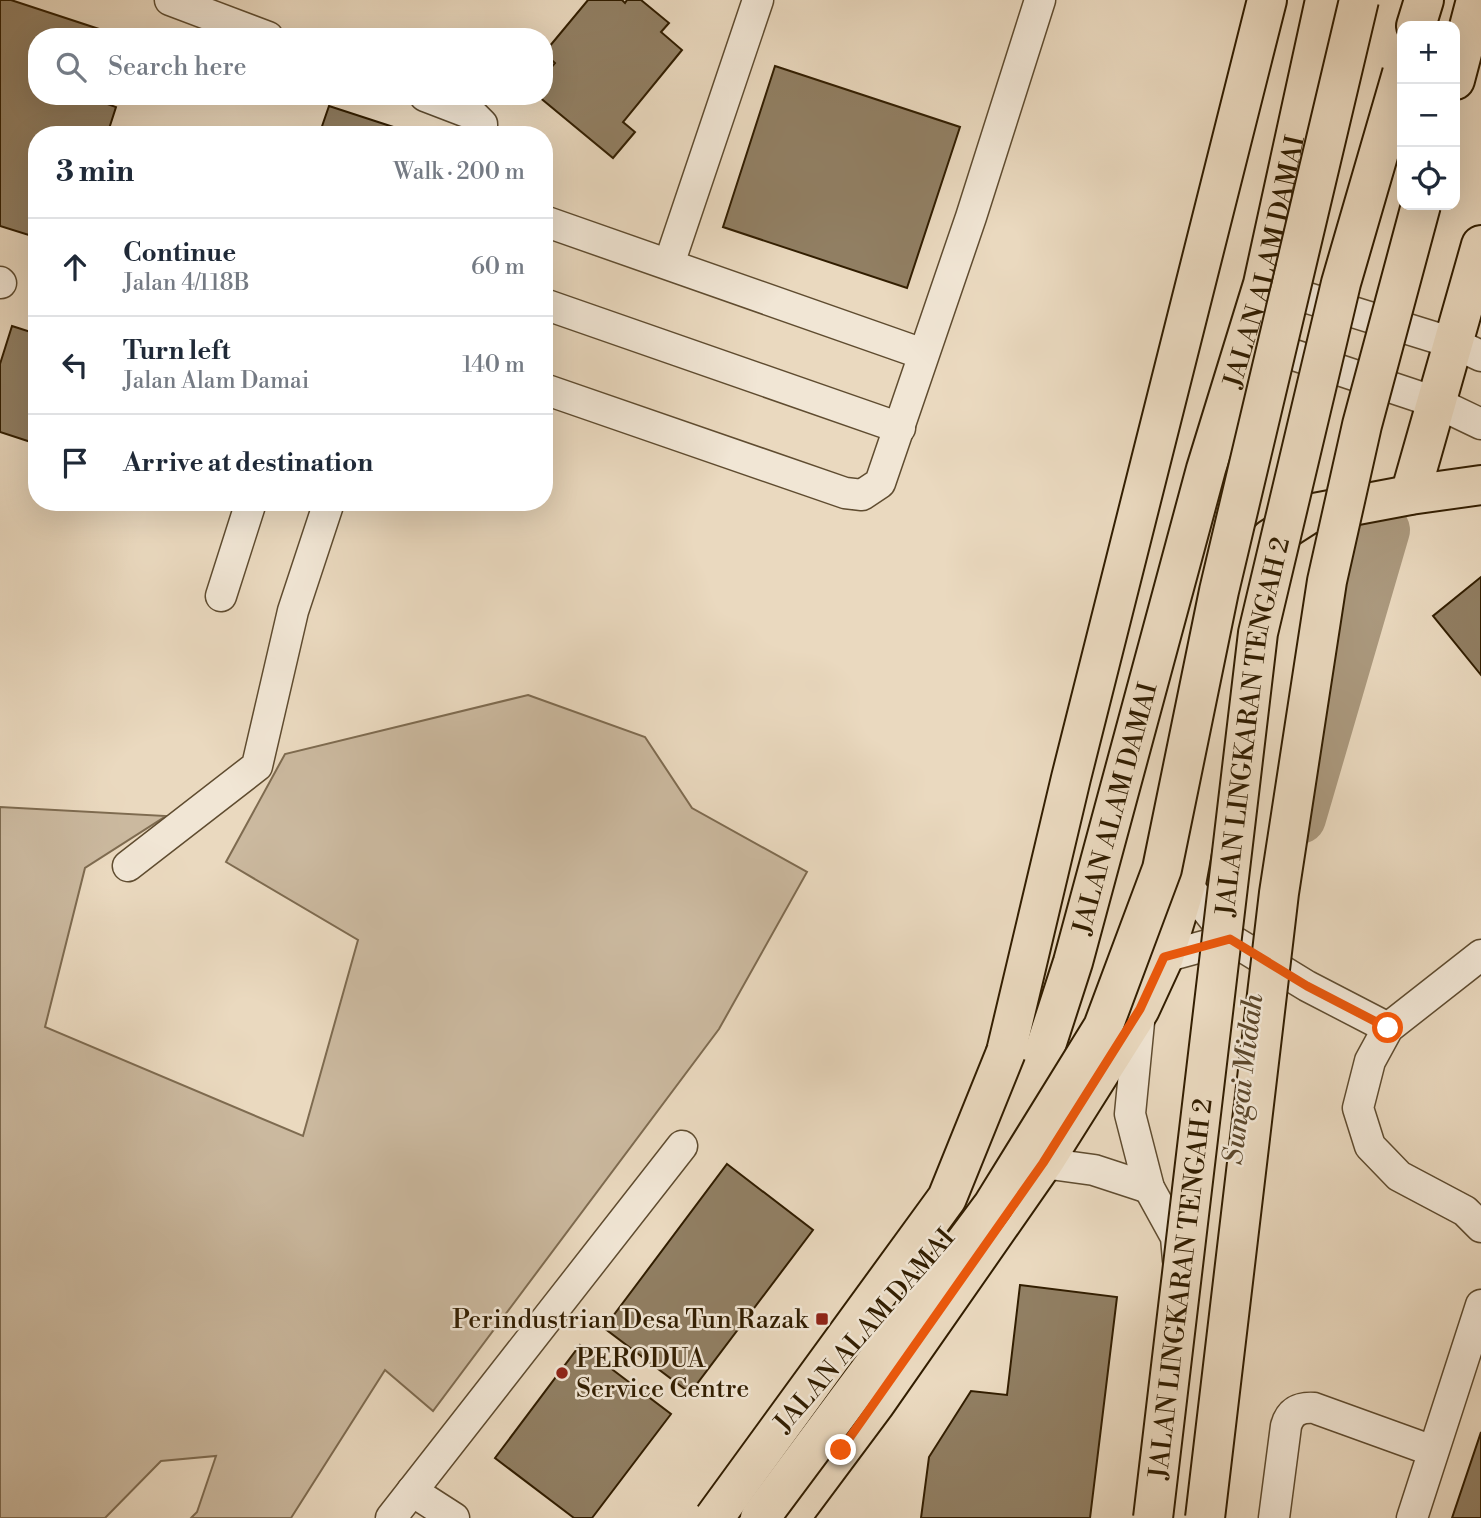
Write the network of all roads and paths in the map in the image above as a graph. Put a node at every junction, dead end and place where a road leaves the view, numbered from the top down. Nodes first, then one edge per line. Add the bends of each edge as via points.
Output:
1 (170, 0) edge
2 (758, 0) edge
3 (1040, 0) edge
4 (1267, 0) edge
5 (1325, 0) edge
6 (1359, 0) edge
7 (1424, 0) edge
8 (1476, 0) edge
9 (1418, 21) edge
10 (244, 28) edge
11 (1460, 61) edge
12 (1399, 84) edge
13 (448, 105) edge
14 (482, 126) edge
15 (1420, 210) edge
16 (553, 224) edge
17 (1481, 245) edge
18 (669, 264) junction
19 (1263, 284) junction
20 (553, 307) edge
21 (1245, 339) junction
22 (1467, 349) edge
23 (923, 354) junction
24 (553, 392) edge
25 (1435, 402) junction
26 (1481, 424) edge
27 (901, 428) junction
28 (1481, 485) edge
29 (1410, 495) junction
30 (248, 511) edge
31 (326, 511) edge
32 (221, 596) dead end
33 (128, 866) dead end
34 (1185, 884) junction
35 (1230, 939) junction
36 (1481, 955) edge
37 (1164, 957) junction
38 (1140, 1009) junction
39 (1388, 1028) junction
40 (682, 1146) dead end
41 (1043, 1163) junction
42 (1149, 1188) junction
43 (1481, 1227) edge
44 (1481, 1305) edge
45 (1433, 1451) junction
46 (412, 1491) junction
47 (391, 1518) edge
48 (454, 1518) edge
49 (702, 1518) edge
50 (714, 1518) edge
51 (761, 1518) edge
52 (790, 1518) edge
53 (1153, 1518) edge
54 (1160, 1518) edge
55 (1205, 1518) edge
56 (1274, 1518) edge
57 (1412, 1518) edge

1 - 10 street
2 - 18 street
3 - 23 street
4 - 50 main road, bridge via 1006,1052 947,1198
5 - 19 main road, JALAN ALAM DAMAI
6 - 51 main road, bridge via 1219,591 1162,869 1103,1027 993,1205
7 - 9 main road
8 - 11 main road
12 - 53 main road, JALAN LINGKARAN TENGAH 2, bridge via 1341,283 1258,633
13 - 14 street via 472,114
15 - 55 main road, JALAN LINGKARAN TENGAH 2, bridge via 1362,425 1327,581 1279,893
16 - 18 street
17 - 22 main road
18 - 23 street
19 - 21 main road, JALAN ALAM DAMAI
19 - 22 street
20 - 27 street
21 - 25 street
21 - 49 main road, JALAN ALAM DAMAI via 1073,962 1030,1095 977,1198
22 - 25 main road
23 - 27 street
24 - 27 street via 853,495 862,495 880,483
25 - 26 street
25 - 29 main road
28 - 29 main road, JALAN ALAM DAMAI
29 - 34 main road, JALAN ALAM DAMAI via 1309,514 1270,539 1243,573
30 - 32 street
31 - 33 street via 293,611 257,766
34 - 35 street
34 - 37 main road, JALAN ALAM DAMAI
35 - 37 street
35 - 39 street
36 - 39 street
37 - 38 main road, JALAN ALAM DAMAI
38 - 41 main road, JALAN ALAM DAMAI
38 - 42 street via 1130,1114
39 - 43 street via 1370,1061 1358,1108 1370,1146 1399,1176 1465,1211
40 - 46 street
41 - 42 street via 1094,1170
41 - 52 main road, JALAN ALAM DAMAI
42 - 54 street via 1176,1237 1184,1328
44 - 45 street
45 - 56 street via 1314,1408 1296,1410 1286,1426
45 - 57 street
46 - 47 street
46 - 48 street

